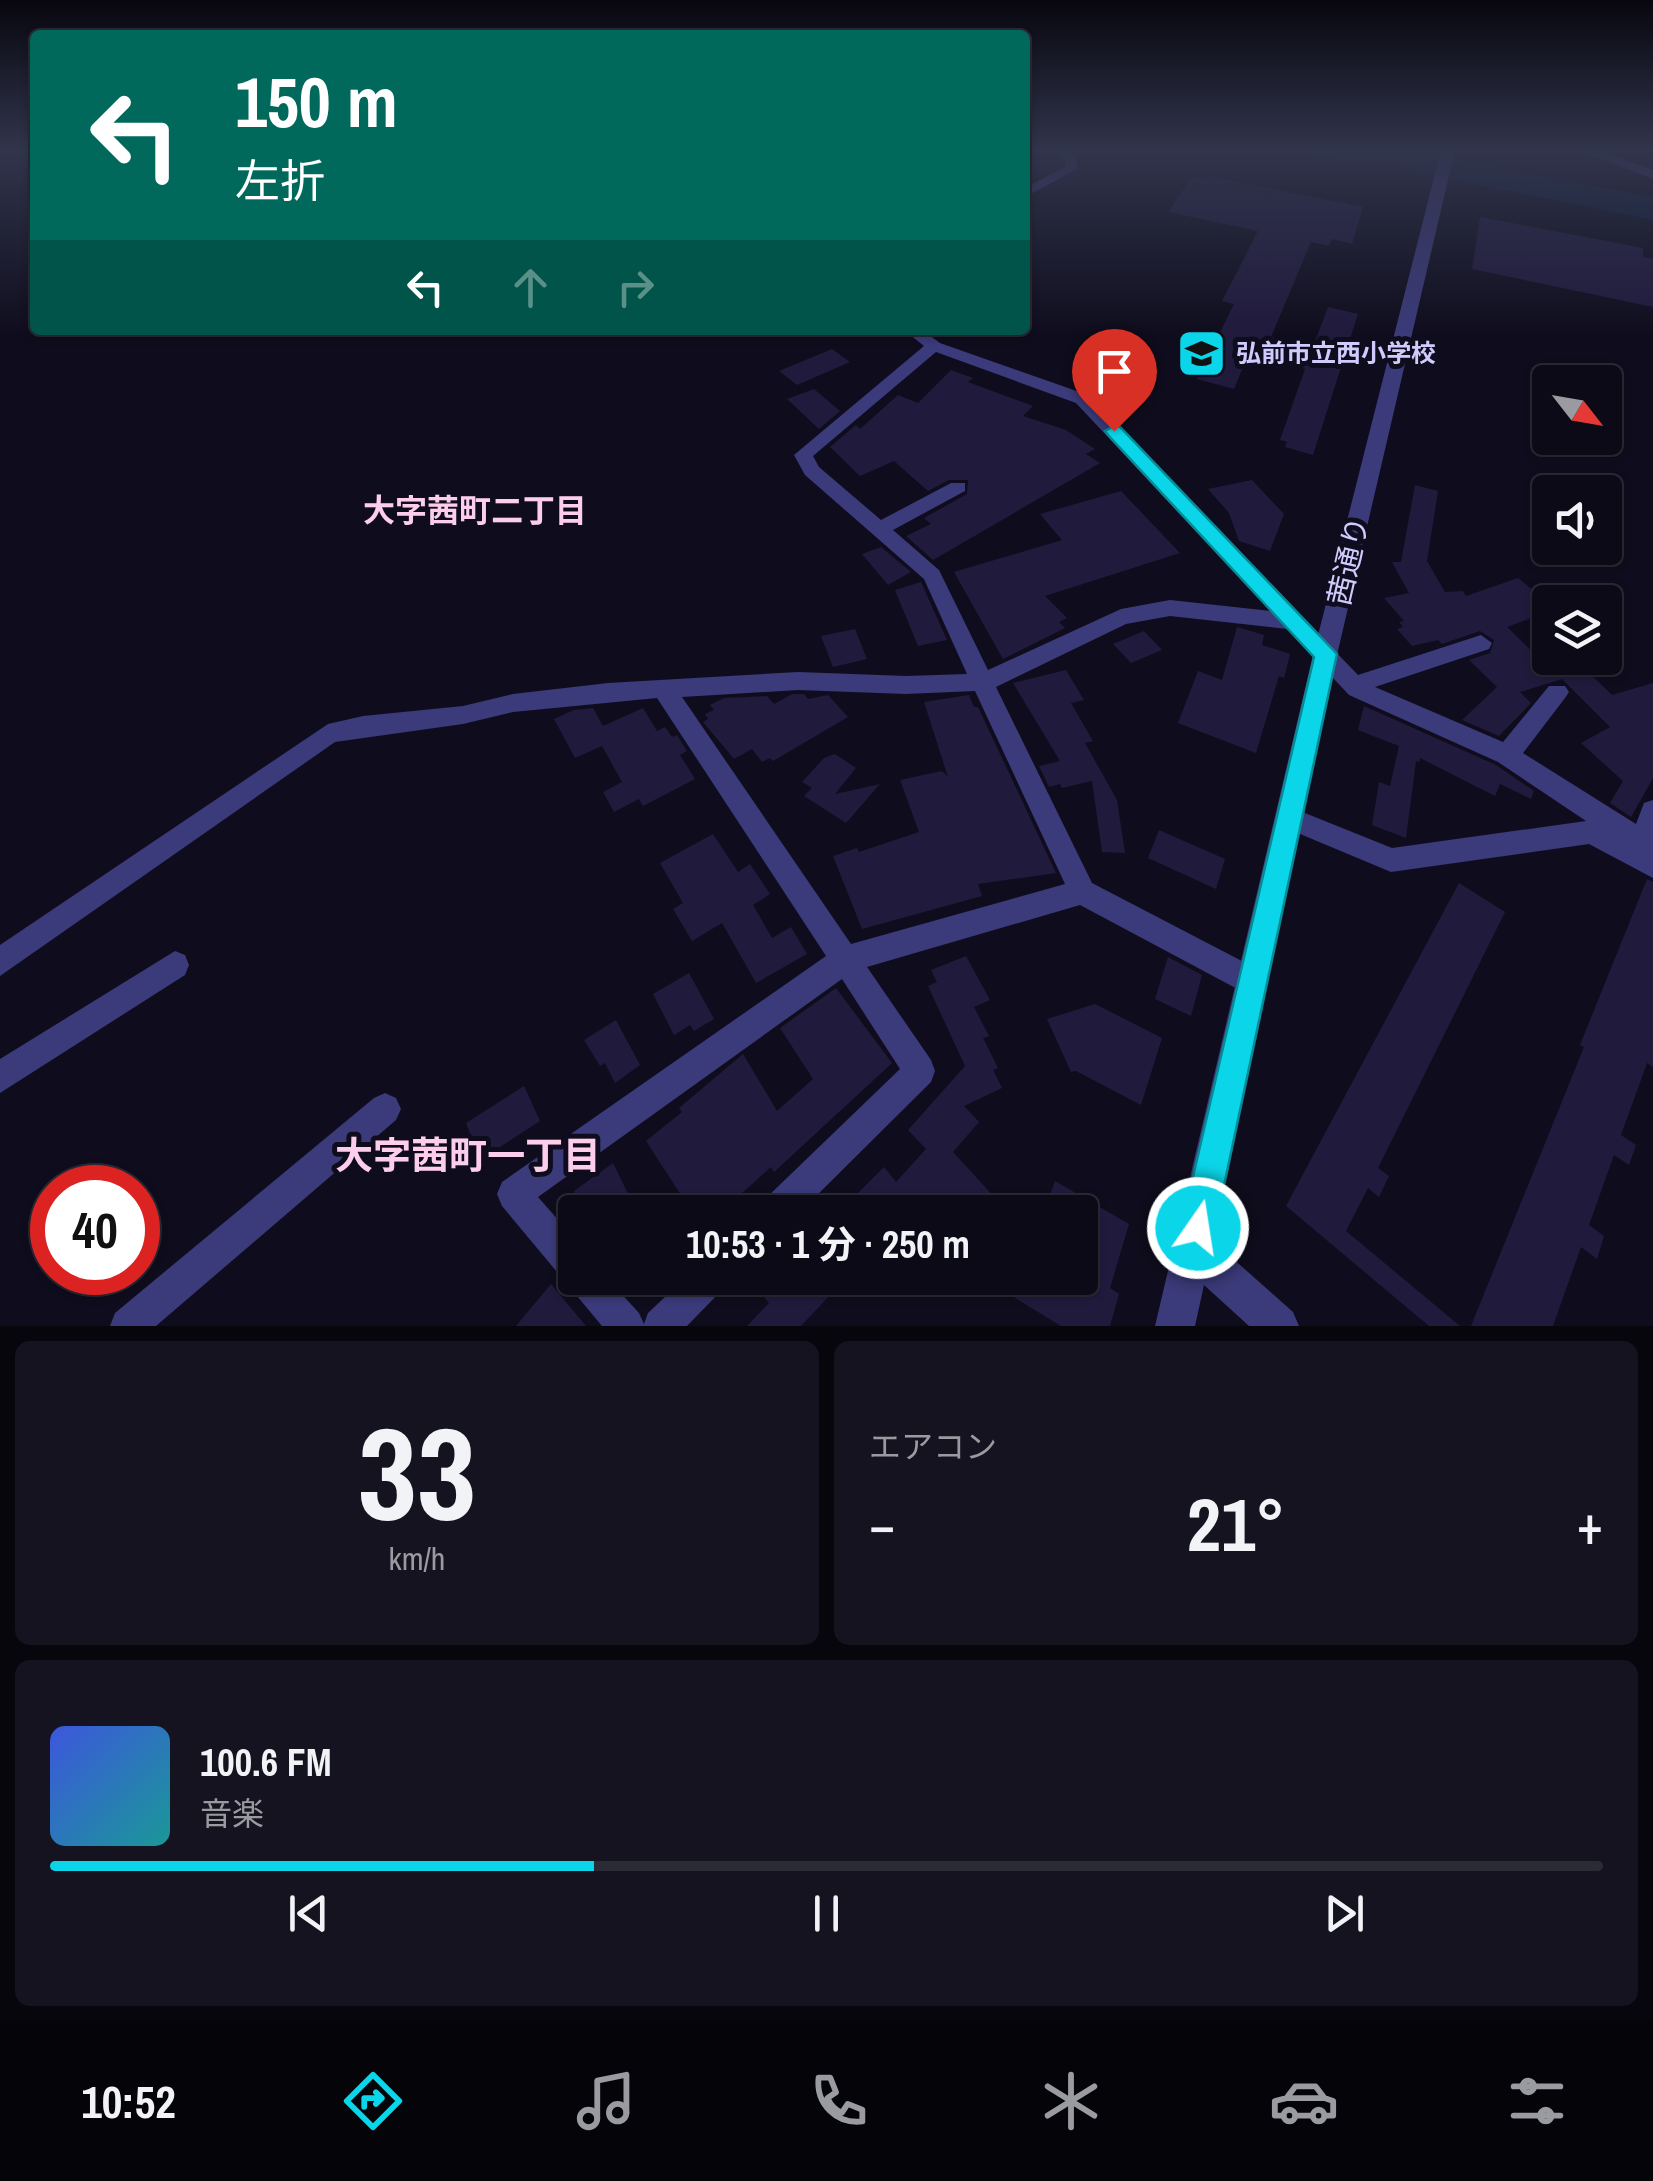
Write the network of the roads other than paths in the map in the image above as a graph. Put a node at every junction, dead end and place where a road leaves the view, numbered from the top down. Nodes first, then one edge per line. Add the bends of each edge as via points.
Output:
1 (1430, 212) edge
2 (919, 335) edge
3 (934, 346) junction
4 (958, 488) dead end
5 (878, 528) junction
6 (1294, 622) junction
7 (1481, 642) dead end
8 (1326, 654) junction
9 (985, 682) junction
10 (663, 688) junction
11 (1357, 688) junction
12 (1557, 692) dead end
13 (1507, 756) junction
14 (1653, 811) edge
15 (1290, 818) junction
16 (1650, 851) edge
17 (1082, 892) junction
18 (845, 960) junction
19 (0, 962) edge
20 (175, 965) dead end
21 (1253, 982) junction
22 (0, 1077) edge
23 (386, 1109) dead end
24 (793, 1195) edge
25 (558, 1246) edge
26 (1193, 1249) junction
27 (599, 1295) edge
28 (693, 1295) edge
29 (1184, 1320) edge
30 (128, 1326) edge
31 (626, 1326) edge
32 (661, 1326) edge
33 (1279, 1326) edge

1 - 8 street, 茜通り
2 - 3 street
3 - 5 street via 803,455 812,471
3 - 6 street via 1082,400
4 - 5 street
5 - 9 street via 932,575
6 - 8 street
6 - 9 street via 1170,608 1121,617
7 - 11 street
8 - 11 street
8 - 15 street, 茜通り
9 - 10 street
9 - 17 street
10 - 18 street
10 - 19 street via 513,703 328,734
11 - 13 street
12 - 13 street
13 - 16 street
14 - 16 street
15 - 16 street via 1390,860 1592,832
15 - 21 street, 茜通り
17 - 18 street
17 - 21 street
18 - 24 street via 920,1071
18 - 25 street via 514,1194
20 - 22 street
21 - 26 street, 茜通り
23 - 30 street
26 - 29 street, 茜通り
26 - 33 street
27 - 31 street
28 - 32 street

